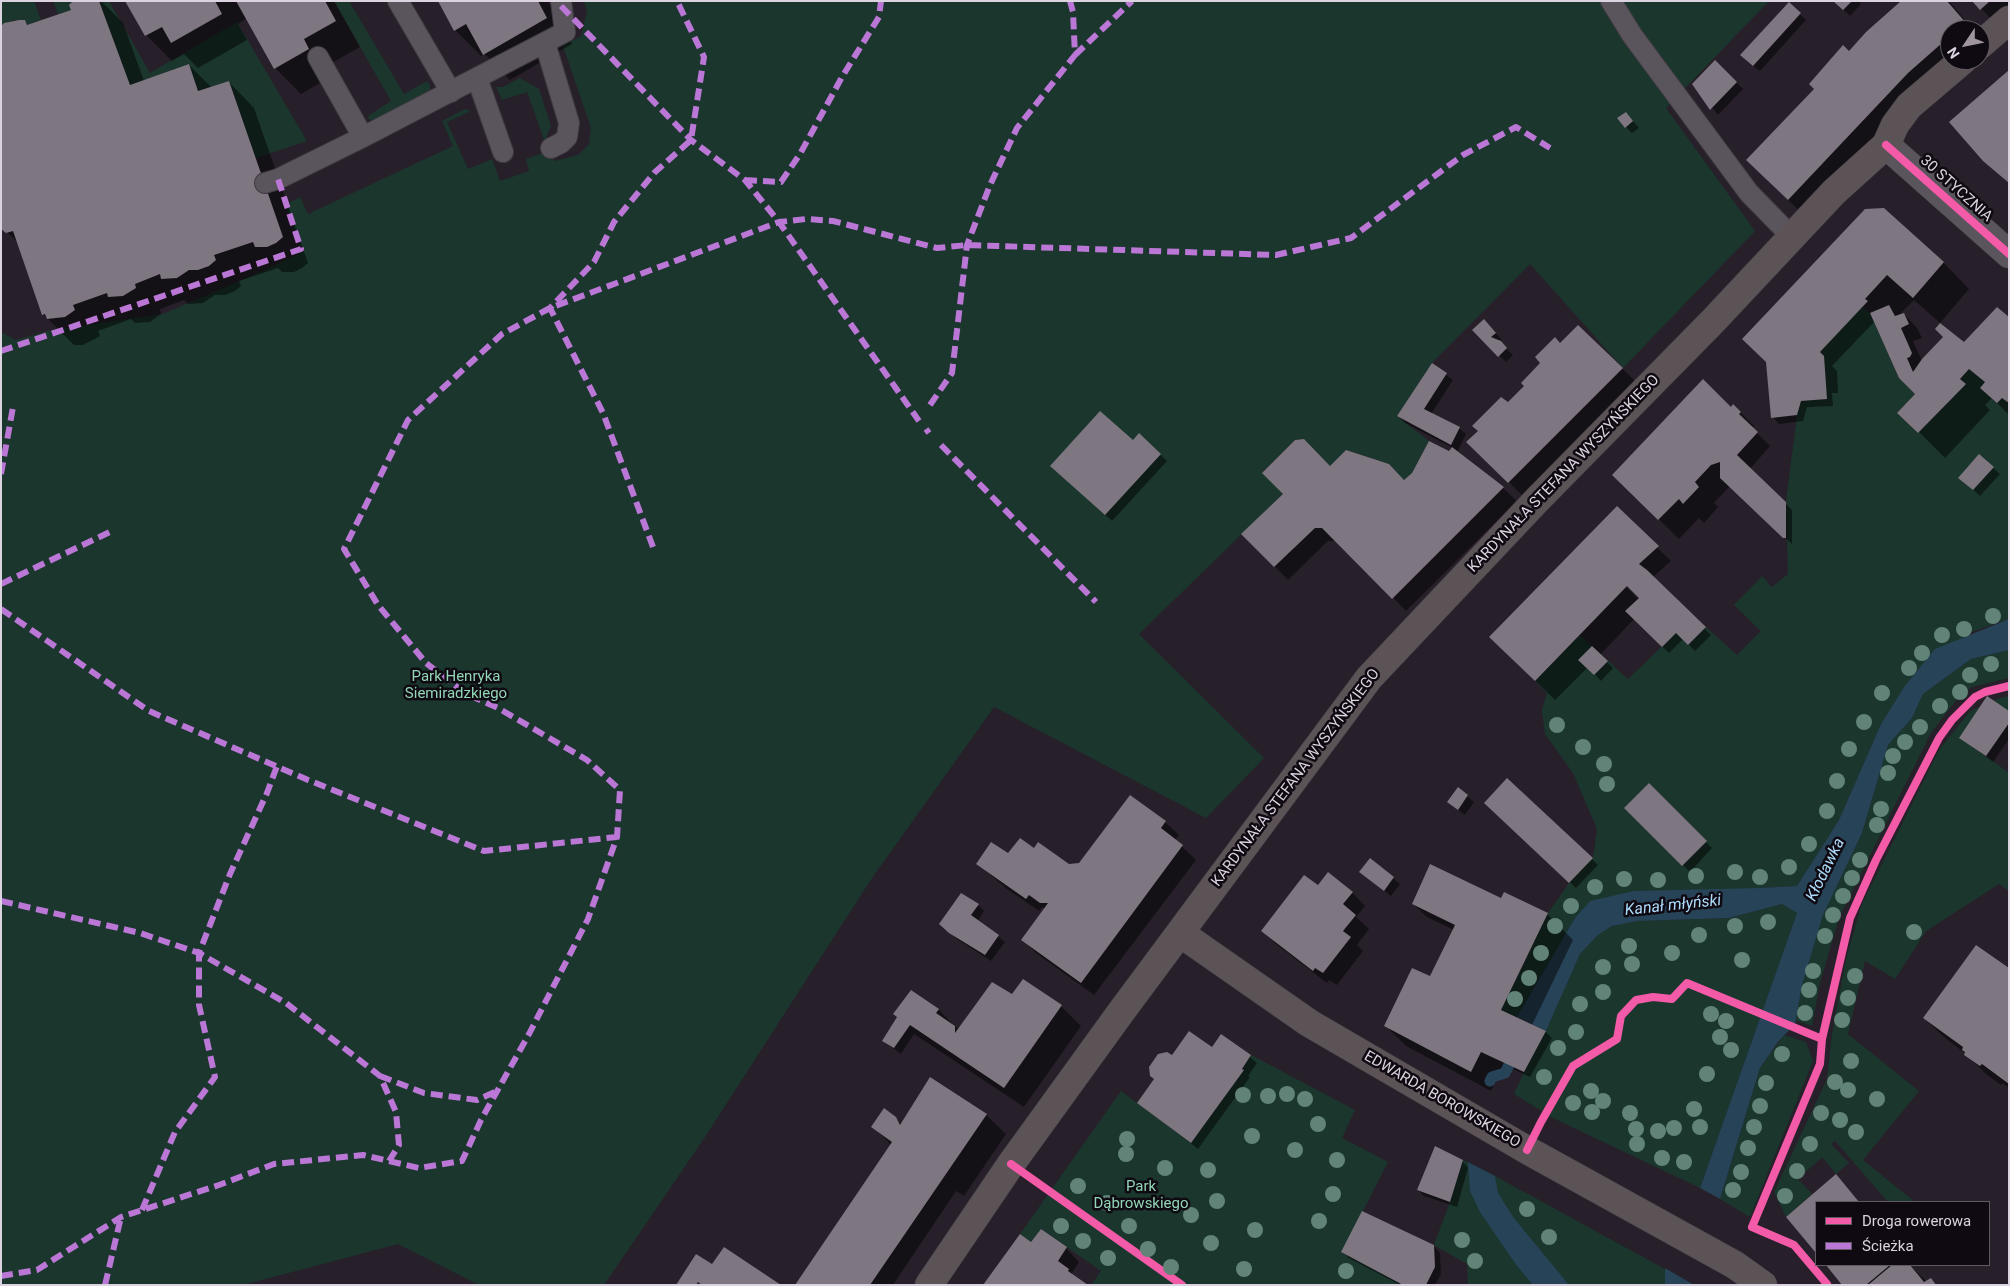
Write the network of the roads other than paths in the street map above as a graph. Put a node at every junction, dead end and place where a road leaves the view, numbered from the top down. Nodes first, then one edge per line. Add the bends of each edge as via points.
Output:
1 (398, 1) edge
2 (561, 1) edge
3 (1611, 1) edge
4 (2009, 20) edge
5 (1990, 36) edge
6 (544, 43) junction
7 (318, 57) dead end
8 (1951, 70) edge
9 (478, 78) junction
10 (451, 92) junction
11 (363, 137) junction
12 (1886, 145) junction
13 (551, 148) dead end
14 (503, 152) dead end
15 (265, 183) dead end
16 (1792, 237) junction
17 (2009, 254) edge
18 (1180, 933) junction
19 (930, 1285) edge
20 (1763, 1285) edge

1 - 10 lane
2 - 6 lane via 565,32
3 - 16 lane via 1632,35 1749,193
4 - 5 main road
6 - 9 lane
6 - 13 lane via 569,122 567,136
7 - 11 lane
8 - 12 main road via 1909,106
9 - 10 lane
9 - 14 lane
10 - 11 lane
11 - 15 lane
12 - 16 main road, KARDYNAŁA STEFANA WYSZYŃSKIEGO via 1834,192
12 - 17 street, 30 STYCZNIA
16 - 18 main road, KARDYNAŁA STEFANA WYSZYŃSKIEGO via 1369,678
18 - 19 main road, KARDYNAŁA STEFANA WYSZYŃSKIEGO via 1011,1164
18 - 20 main road, EDWARDA BOROWSKIEGO via 1308,1023 1735,1265

